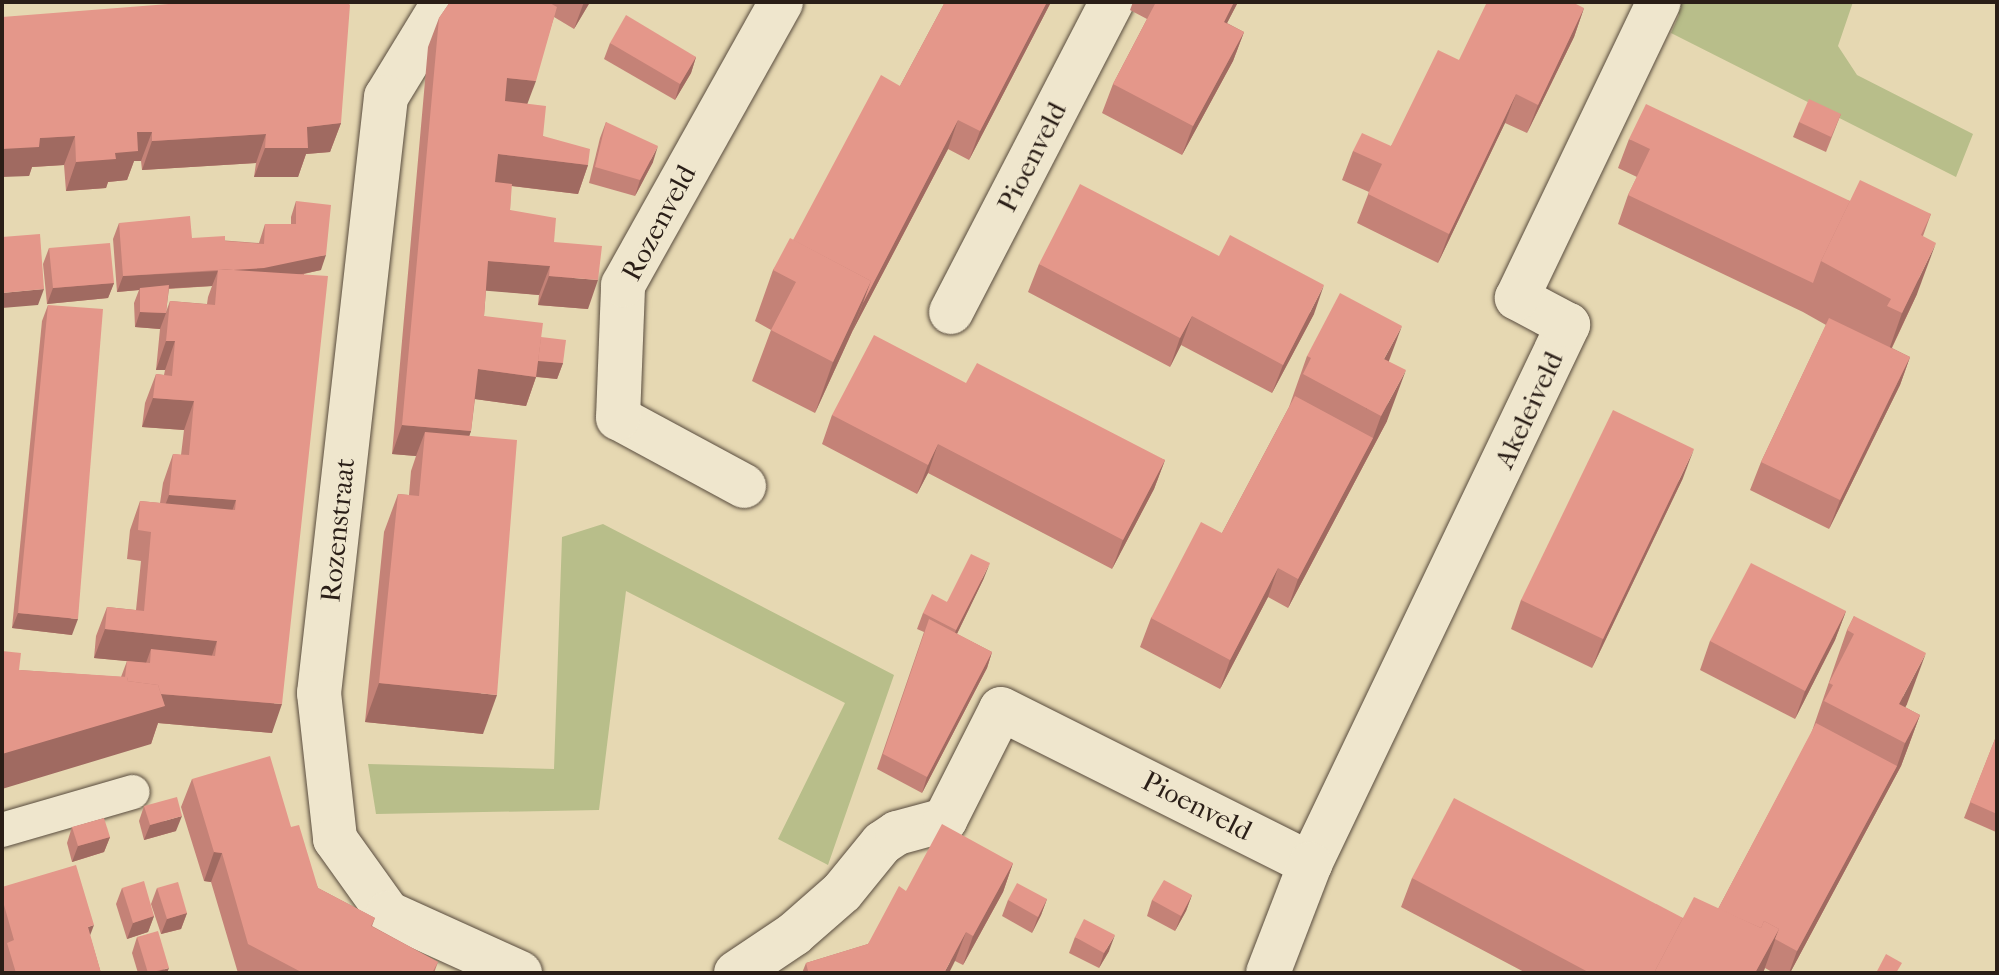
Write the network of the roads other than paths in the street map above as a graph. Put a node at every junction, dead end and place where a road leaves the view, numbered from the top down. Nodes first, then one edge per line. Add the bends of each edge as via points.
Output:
1 (443, 2) edge
2 (781, 2) edge
3 (1112, 2) edge
4 (1659, 2) edge
5 (951, 312) dead end
6 (744, 486) dead end
7 (133, 792) dead end
8 (2, 830) edge
9 (1310, 864) junction
10 (520, 973) edge
11 (736, 973) edge
12 (1268, 973) edge

1 - 10 street, Rozenstraat via 386,97 319,693 335,839 388,913
2 - 6 street, Rozenveld via 623,285 618,418
3 - 5 street, Pioenveld
4 - 9 street, Akeleiveld via 1517,298 1568,325
7 - 8 lane
9 - 11 street, Pioenveld via 1001,709 945,820 897,833 882,843 842,892 794,934
9 - 12 street

